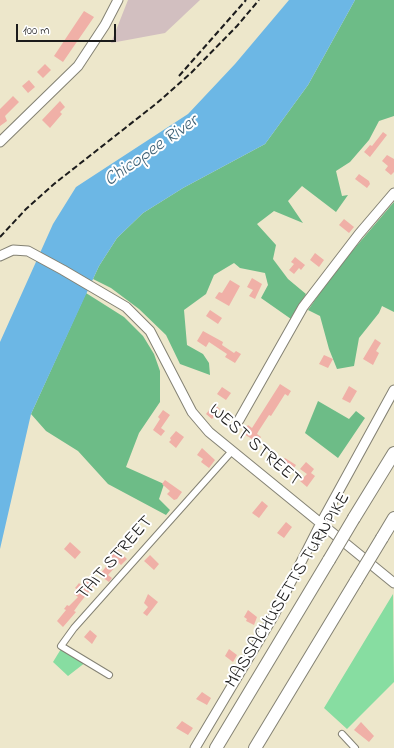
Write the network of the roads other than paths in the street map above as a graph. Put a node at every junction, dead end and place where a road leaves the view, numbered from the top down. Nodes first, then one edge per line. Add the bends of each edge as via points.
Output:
1 (118, 0) edge
2 (0, 142) edge
3 (394, 193) edge
4 (0, 256) edge
5 (394, 390) edge
6 (239, 420) dead end
7 (232, 451) junction
8 (394, 453) edge
9 (394, 518) edge
10 (321, 523) junction
11 (394, 583) edge
12 (109, 675) dead end
13 (342, 734) dead end
14 (195, 748) edge
15 (216, 748) edge
16 (255, 748) edge
17 (355, 748) edge

1 - 2 main road via 106,25 78,66
3 - 6 main road via 303,308
4 - 7 main road, WEST STREET via 24,250 126,307 150,331 192,412 209,432
5 - 10 main road
7 - 10 main road, WEST STREET
7 - 12 street, TAIT STREET via 74,628 61,646
8 - 15 highway, MASSACHUSETTS TURNPIKE, bridge
9 - 16 highway, bridge
10 - 11 main road, WEST STREET
10 - 14 main road via 273,617
13 - 17 street

